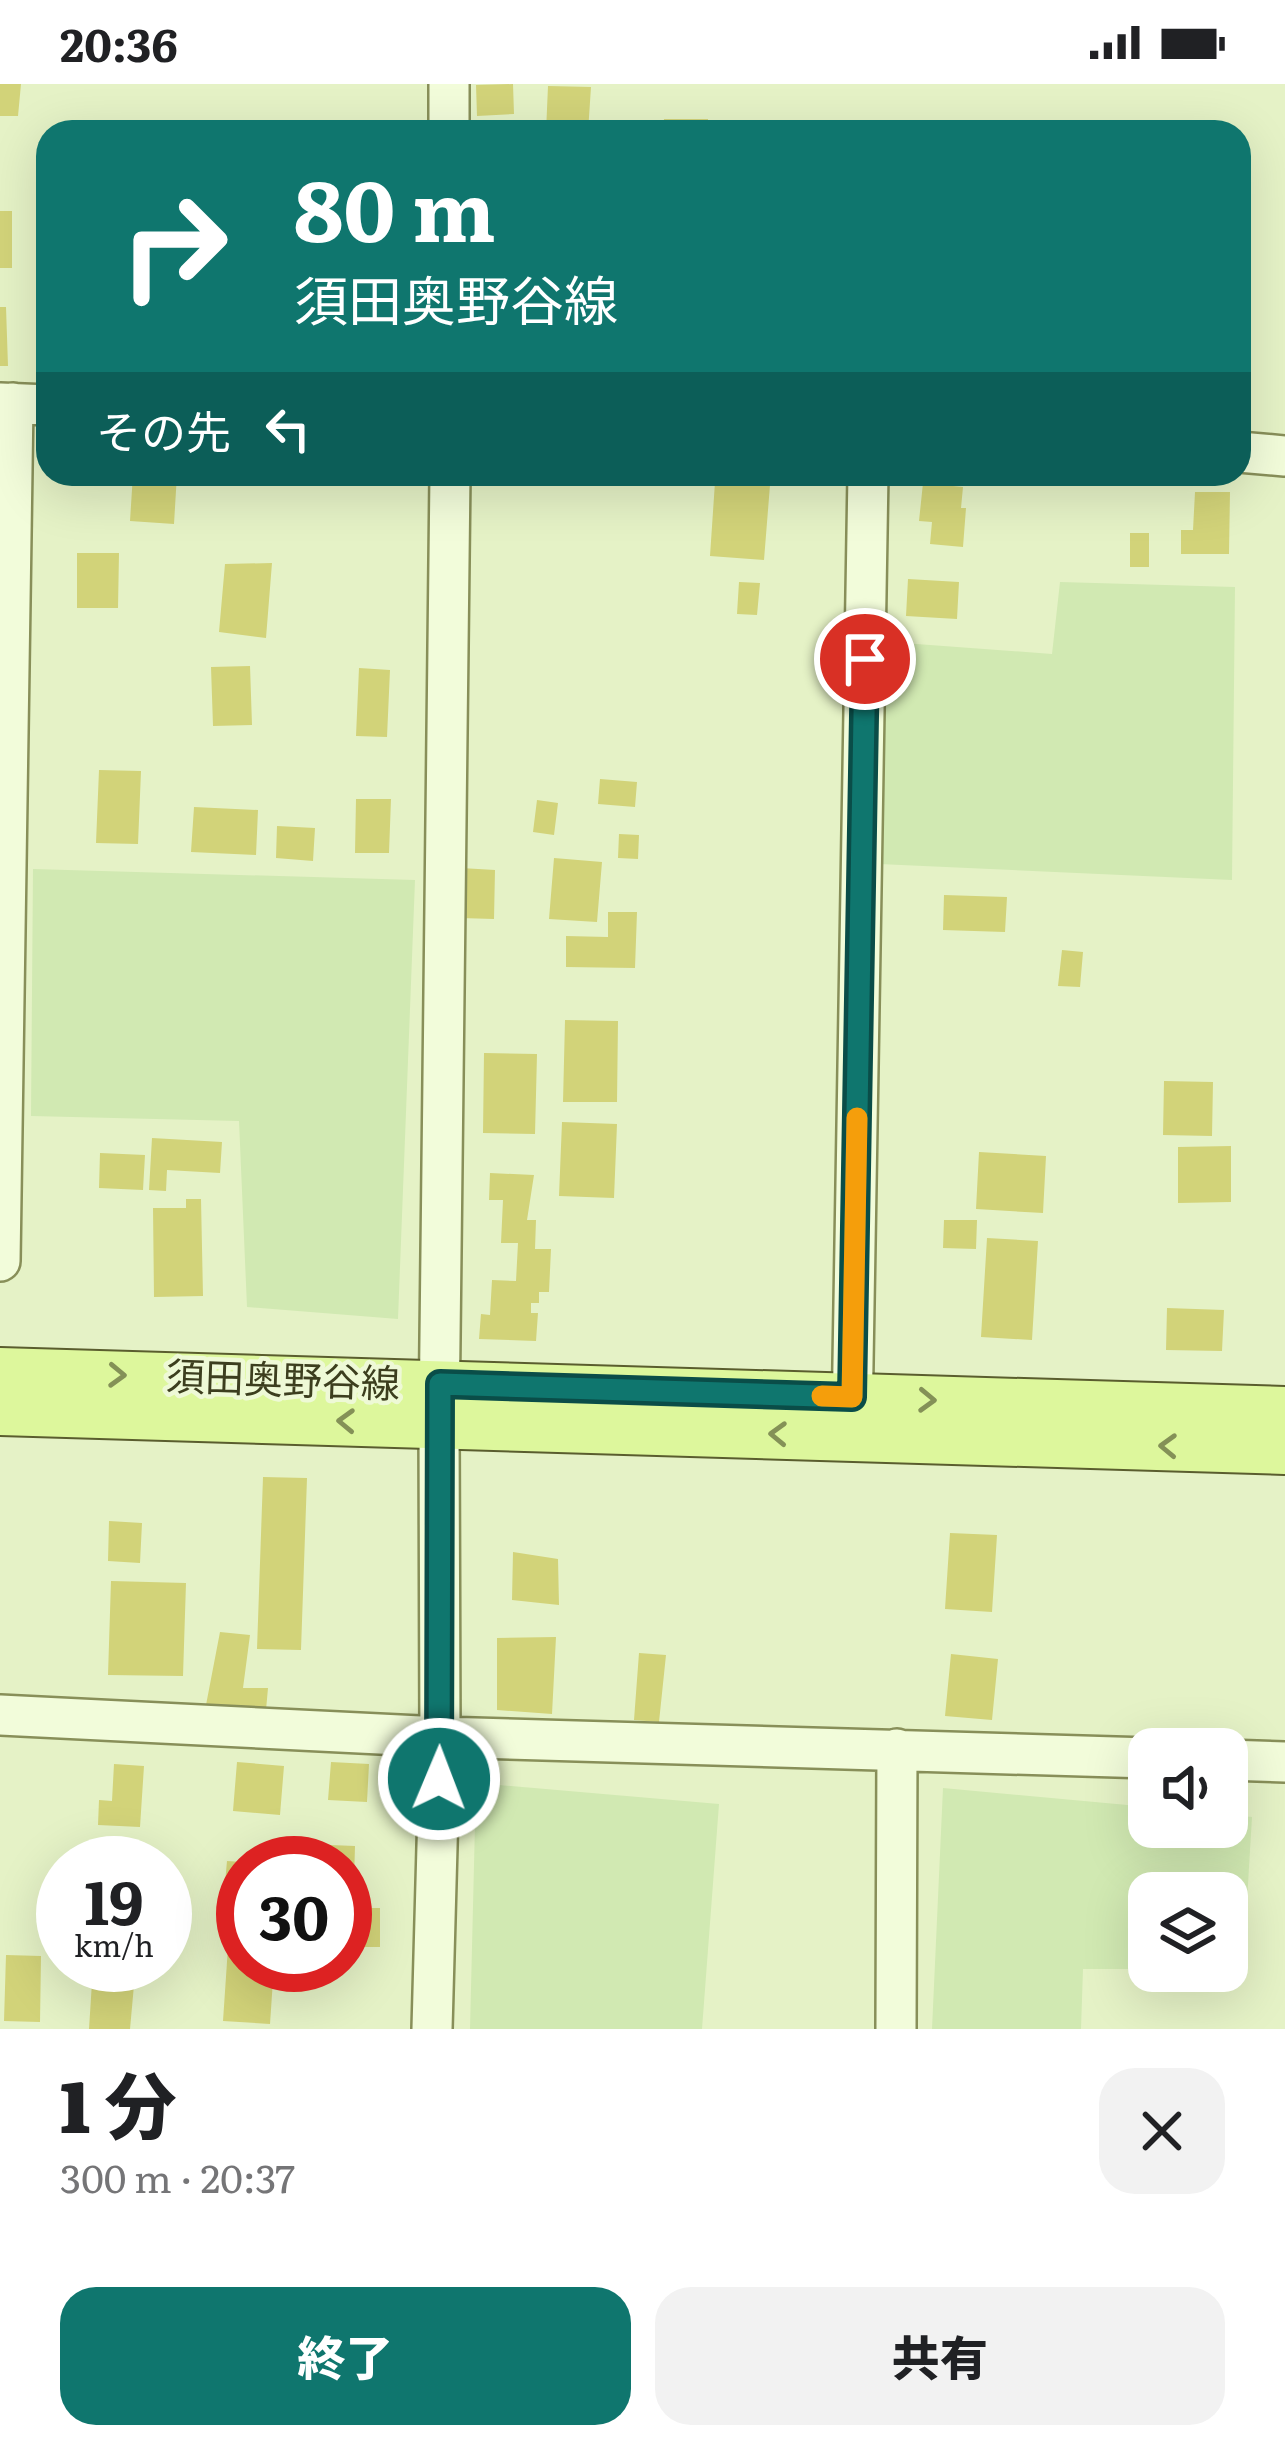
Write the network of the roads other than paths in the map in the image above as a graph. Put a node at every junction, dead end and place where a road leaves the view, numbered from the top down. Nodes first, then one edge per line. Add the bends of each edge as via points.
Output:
1 (448, 84) edge
2 (449, 120) edge
3 (20, 404) edge
4 (1251, 453) edge
5 (1285, 456) edge
6 (450, 486) edge
7 (868, 486) edge
8 (0, 1261) edge
9 (0, 1372) edge
10 (440, 1404) junction
11 (0, 1411) edge
12 (1285, 1411) edge
13 (852, 1417) junction
14 (1285, 1450) edge
15 (0, 1715) edge
16 (440, 1737) junction
17 (898, 1749) junction
18 (1128, 1757) edge
19 (1248, 1761) edge
20 (1285, 1762) edge
21 (432, 2029) edge
22 (896, 2029) edge

1 - 2 street
3 - 8 street
4 - 5 street
6 - 10 street
7 - 13 street
9 -> 10 main road, 須田奥野谷線
10 -> 11 main road, 須田奥野谷線
10 - 13 main road, 須田奥野谷線
10 - 16 street
13 -> 12 main road, 須田奥野谷線
14 -> 13 main road, 須田奥野谷線
15 - 16 street
16 - 17 street
16 - 21 street
17 - 18 street
17 - 22 street
19 - 20 street

